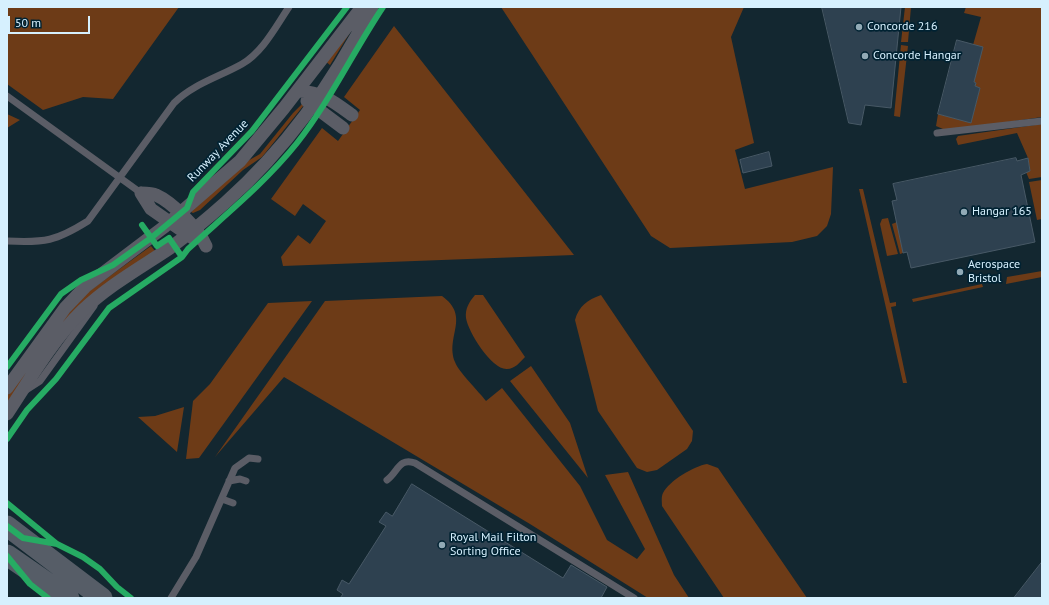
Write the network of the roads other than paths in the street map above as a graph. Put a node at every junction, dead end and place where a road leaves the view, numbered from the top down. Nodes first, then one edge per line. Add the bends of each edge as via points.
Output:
1 (289, 7) edge
2 (362, 7) edge
3 (372, 7) edge
4 (298, 90) junction
5 (7, 96) edge
6 (317, 100) junction
7 (352, 115) dead end
8 (1042, 121) edge
9 (342, 128) dead end
10 (937, 133) dead end
11 (120, 178) junction
12 (141, 192) junction
13 (181, 214) junction
14 (169, 223) junction
15 (191, 231) junction
16 (7, 241) edge
17 (7, 388) edge
18 (7, 414) edge
19 (258, 459) dead end
20 (387, 480) dead end
21 (229, 481) junction
22 (246, 481) dead end
23 (222, 499) junction
24 (233, 503) dead end
25 (9, 526) edge
26 (7, 556) edge
27 (102, 597) edge
28 (48, 598) edge
29 (69, 598) edge
30 (170, 598) edge
31 (634, 598) edge

1 - 11 lane via 258,51 243,63 185,92 174,103
2 - 4 street, Runway Avenue
3 - 6 street
4 - 6 street
4 - 13 street, Runway Avenue via 240,161
5 - 11 lane
6 - 7 street via 334,101
6 - 9 street
6 - 15 street via 290,136 255,174
8 - 10 lane
11 - 12 lane
11 - 16 lane via 88,221 68,233 45,241
12 - 13 street via 156,194
12 - 14 street via 147,206
13 - 14 street, Runway Avenue
13 - 15 street
14 - 15 street
14 - 17 street, Runway Avenue via 95,277 73,298
15 - 18 street via 82,312 71,323
19 - 21 lane via 249,458 236,468
20 - 31 lane via 403,462 416,463
21 - 22 lane
21 - 23 lane
23 - 24 lane
23 - 30 lane via 196,556
25 - 27 main road
26 - 28 main road via 30,584
26 - 29 main road

